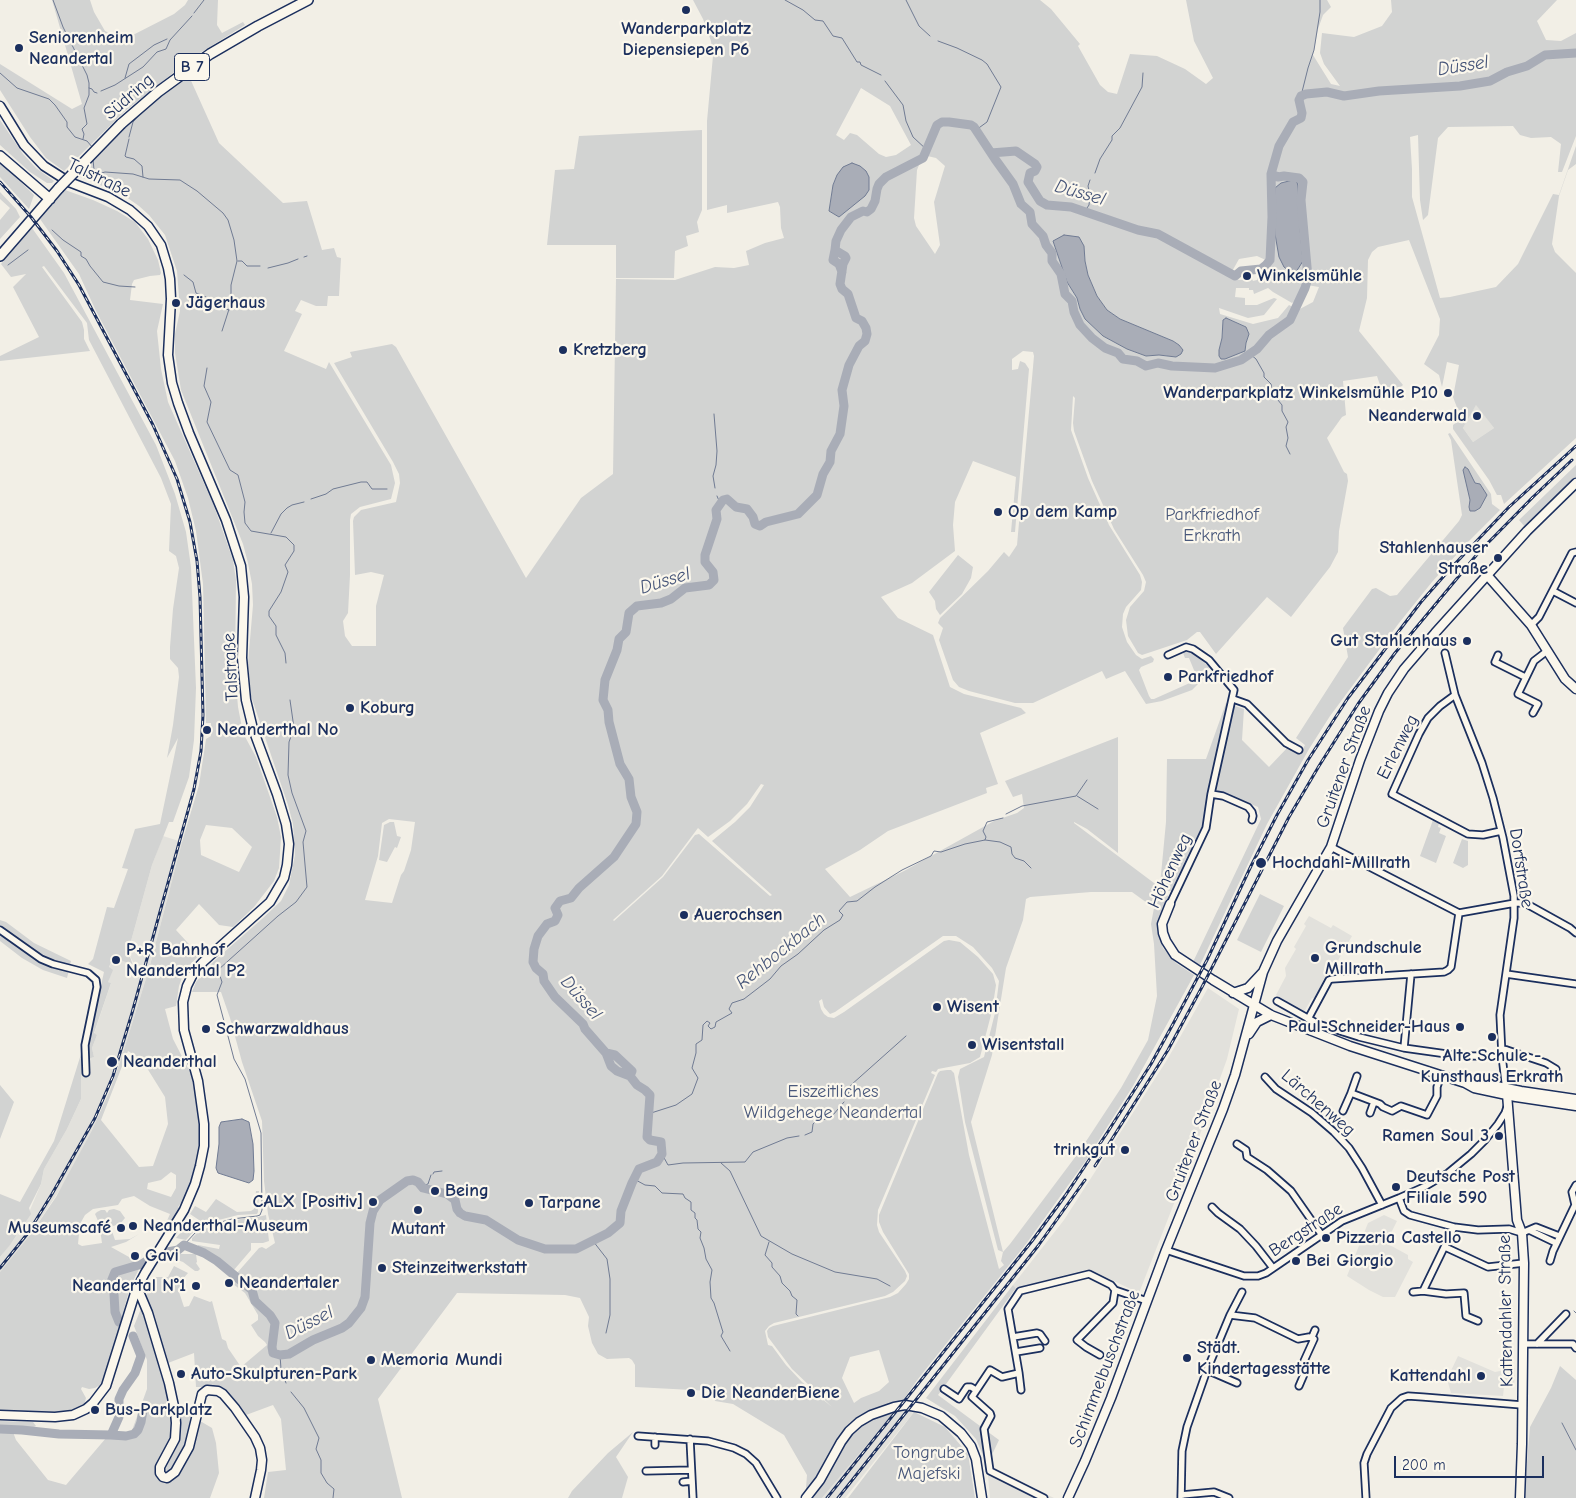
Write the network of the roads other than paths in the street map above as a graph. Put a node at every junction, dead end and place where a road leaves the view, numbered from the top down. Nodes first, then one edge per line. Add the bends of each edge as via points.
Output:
1 (308, 0) edge
2 (0, 106) edge
3 (0, 156) edge
4 (50, 198) junction
5 (0, 256) edge
6 (1576, 483) edge
7 (1576, 552) edge
8 (1487, 575) junction
9 (1552, 591) junction
10 (1576, 603) edge
11 (1531, 625) junction
12 (1547, 651) junction
13 (1445, 654) dead end
14 (1168, 655) dead end
15 (1498, 655) dead end
16 (1525, 677) junction
17 (1576, 689) edge
18 (1455, 695) junction
19 (1233, 698) junction
20 (1533, 713) dead end
21 (1299, 750) dead end
22 (1211, 794) junction
23 (1252, 820) dead end
24 (1501, 831) junction
25 (1332, 847) junction
26 (1515, 903) junction
27 (1170, 904) joint
28 (1459, 913) junction
29 (0, 930) edge
30 (1576, 933) edge
31 (1263, 972) junction
32 (1412, 974) junction
33 (1506, 974) junction
34 (1576, 984) edge
35 (1233, 992) junction
36 (1277, 1001) dead end
37 (1253, 1004) junction
38 (1271, 1015) junction
39 (1308, 1019) junction
40 (1246, 1038) junction
41 (1404, 1048) junction
42 (1502, 1053) junction
43 (1556, 1070) dead end
44 (86, 1073) dead end
45 (1441, 1075) junction
46 (1357, 1076) dead end
47 (1265, 1077) dead end
48 (1351, 1093) junction
49 (1507, 1095) junction
50 (1576, 1099) edge
51 (1374, 1102) junction
52 (1576, 1106) edge
53 (1343, 1112) dead end
54 (1370, 1113) dead end
55 (1510, 1123) junction
56 (1498, 1124) junction
57 (1237, 1144) dead end
58 (1576, 1185) edge
59 (1399, 1198) junction
60 (1382, 1205) junction
61 (1212, 1207) dead end
62 (1454, 1227) junction
63 (1525, 1232) junction
64 (1321, 1234) junction
65 (1559, 1236) junction
66 (1556, 1243) junction
67 (1445, 1247) junction
68 (1166, 1250) junction
69 (1550, 1261) dead end
70 (1524, 1263) junction
71 (1273, 1268) junction
72 (136, 1290) junction
73 (1115, 1290) junction
74 (1424, 1291) junction
75 (1242, 1292) dead end
76 (1413, 1292) dead end
77 (1147, 1301) junction
78 (1566, 1314) dead end
79 (1230, 1315) junction
80 (1478, 1321) dead end
81 (1315, 1330) dead end
82 (1013, 1337) junction
83 (1312, 1337) junction
84 (1045, 1341) dead end
85 (1523, 1344) junction
86 (1538, 1344) junction
87 (1575, 1346) edge
88 (1040, 1348) dead end
89 (1016, 1352) junction
90 (1100, 1355) dead end
91 (1207, 1370) junction
92 (1019, 1373) junction
93 (1237, 1383) dead end
94 (1299, 1386) dead end
95 (944, 1390) dead end
96 (976, 1390) junction
97 (1021, 1390) dead end
98 (1522, 1405) junction
99 (0, 1415) edge
100 (638, 1436) dead end
101 (655, 1437) junction
102 (690, 1439) junction
103 (654, 1445) dead end
104 (691, 1470) junction
105 (646, 1471) dead end
106 (692, 1481) junction
107 (683, 1482) dead end
108 (1181, 1496) edge
109 (255, 1498) edge
110 (693, 1498) edge
111 (777, 1498) edge
112 (806, 1498) edge
113 (982, 1498) edge
114 (1044, 1498) edge
115 (1068, 1498) edge
116 (1230, 1498) edge
117 (1366, 1498) edge
118 (1520, 1498) edge

1 - 4 main road, Südring / B 7, bridge via 210,54 163,88 121,124
2 - 72 main road, Talstraße via 33,156 69,182 130,210 155,235 165,256 170,279 168,355 172,383 241,566 246,700 286,824 289,844 284,878 270,902 203,962 187,986 183,1002 184,1030 200,1092 203,1155 189,1200
3 - 4 main road
4 - 5 main road, Südring / B 7
6 - 8 main road, Gruitener Straße
7 - 9 street via 1572,553
8 - 11 main road
8 - 25 main road, Gruitener Straße via 1418,652 1388,693 1360,760
9 - 10 street
9 - 11 street via 1539,617
11 - 12 main road
12 - 16 street via 1534,661
12 - 17 main road via 1565,679
13 - 18 street, Dorfstraße
14 - 19 street via 1186,647 1197,651 1233,688
15 - 16 street via 1495,662
16 - 20 street via 1518,694 1538,704
18 - 24 street, Dorfstraße via 1482,763
18 - 24 street, Erlenweg via 1428,718 1392,794 1468,834
19 - 21 street via 1247,704 1286,743
19 - 22 street, Höhenweg
22 - 23 street via 1248,807
22 - 27 street, Höhenweg via 1206,828
24 - 26 street, Dorfstraße
25 - 28 street
25 - 31 main road, Gruitener Straße via 1277,941
26 - 28 street
26 - 30 street via 1525,903
26 - 33 street, Dorfstraße
27 - 35 main road, Höhenweg via 1162,924 1170,949
28 - 32 street via 1448,970
29 - 44 street via 41,959 88,972 96,980 85,1045
31 - 35 main road via 1248,988
31 - 37 main road, Gruitener Straße
32 - 39 street via 1332,979
32 - 41 street
33 - 34 street
33 - 42 street, Dorfstraße via 1500,1015
35 - 37 main road, Höhenweg
36 - 39 street
37 - 38 main road, Höhenweg
37 - 40 main road, Gruitener Straße
38 - 40 main road via 1257,1022
38 - 45 main road, Höhenweg via 1350,1046
39 - 41 street
40 - 68 main road, Gruitener Straße via 1223,1109
41 - 42 street via 1461,1056
42 - 43 street via 1507,1050 1546,1063
42 - 49 street, Dorfstraße
45 - 49 main road, Höhenweg via 1474,1088
45 - 51 street via 1437,1096 1427,1116 1401,1106 1392,1110
46 - 48 street
47 - 60 street, Lärchenweg via 1276,1089 1312,1113 1349,1148
48 - 51 street
48 - 53 street
49 - 50 main road via 1521,1091
49 - 52 main road
49 - 55 main road, Kattendahler Straße
49 - 56 street, Bergstraße via 1505,1112
51 - 54 street
55 - 56 street
55 - 63 main road, Kattendahler Straße via 1518,1220
56 - 59 street, Bergstraße via 1456,1166 1426,1186
57 - 64 street via 1246,1150 1247,1157 1291,1190
58 - 65 street via 1572,1192 1575,1205
59 - 60 street, Bergstraße
59 - 62 street via 1404,1211 1410,1215
60 - 64 street, Bergstraße via 1342,1221
61 - 71 street via 1240,1229
62 - 63 street
62 - 67 street
63 - 65 street via 1536,1227
63 - 66 street
63 - 70 main road, Kattendahler Straße
64 - 71 street, Bergstraße
65 - 66 street
66 - 69 street
67 - 70 street via 1488,1267
67 - 74 street
68 - 71 street, Bergstraße via 1244,1276 1258,1276
68 - 77 main road, Schimmelbuschstraße
70 - 85 main road, Kattendahler Straße
72 - 99 main road, Talstraße via 106,1386 97,1399 86,1409 61,1417
72 - 109 main road via 148,1313 175,1411 174,1439 159,1470 163,1476 170,1477 181,1464 193,1434 202,1394 214,1390 223,1394 260,1448 262,1460
73 - 77 street
73 - 82 street via 1089,1274 1020,1291 1008,1309
73 - 90 street via 1113,1303 1078,1340
74 - 76 street
74 - 80 street via 1464,1293 1466,1316
75 - 79 street
77 - 115 main road, Schimmelbuschstraße via 1111,1398
78 - 86 street
79 - 83 street via 1255,1318 1298,1339
79 - 91 street
81 - 83 street
82 - 84 street via 1037,1333
82 - 89 street
83 - 94 street
85 - 86 street
85 - 98 main road, Kattendahler Straße
86 - 87 street
88 - 89 street
89 - 92 street
91 - 93 street
91 - 108 street via 1183,1444
92 - 96 street via 1002,1377 990,1370
92 - 97 street
95 - 96 street via 959,1399 967,1387
96 - 114 street via 972,1397 991,1416 984,1430 990,1471
98 - 117 street via 1402,1398 1391,1408 1367,1454 1364,1463
98 - 118 main road, Kattendahler Straße
100 - 101 street
101 - 102 street
101 - 103 street
102 - 104 street
102 - 111 street via 721,1443 746,1454 756,1462
104 - 105 street
104 - 106 street
106 - 107 street
106 - 110 street
108 - 116 street via 1214,1492
112 - 113 main road via 849,1431 871,1415 905,1406 922,1408 941,1416 961,1433 976,1459

